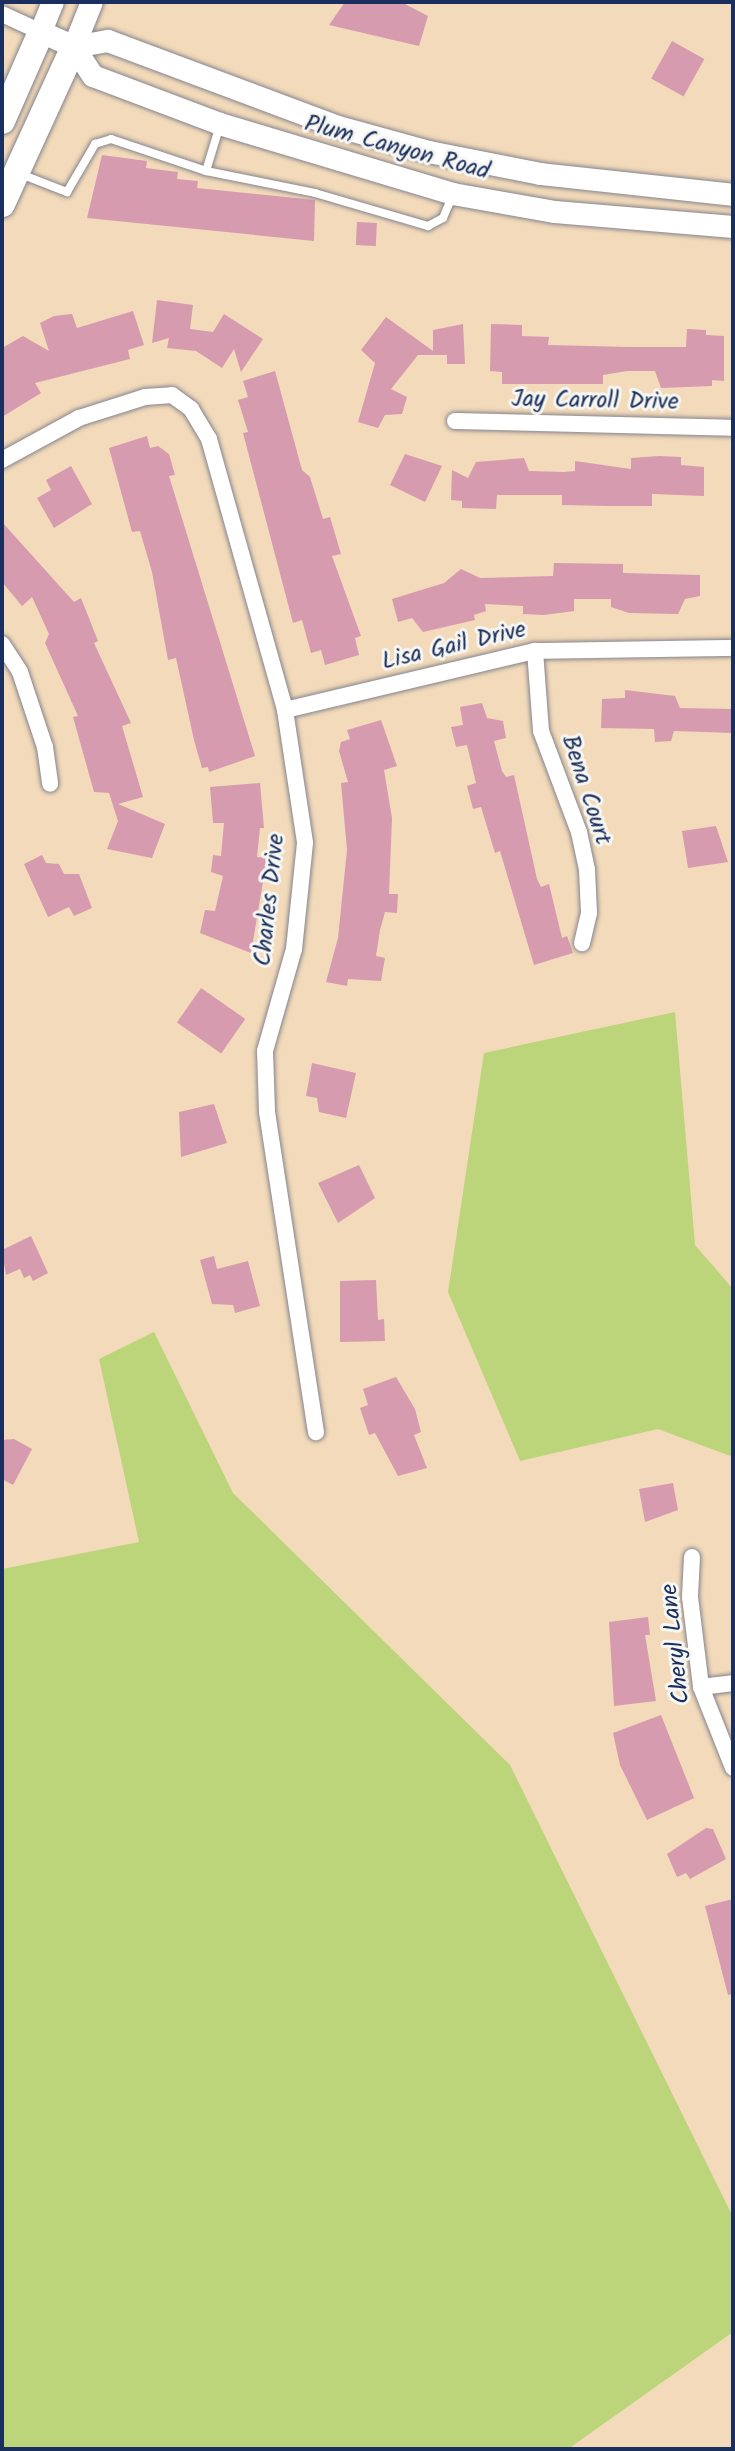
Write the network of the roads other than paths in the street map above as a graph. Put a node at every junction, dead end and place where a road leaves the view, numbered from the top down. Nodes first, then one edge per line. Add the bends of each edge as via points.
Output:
1 (53, 2) edge
2 (92, 2) edge
3 (2, 14) edge
4 (41, 32) junction
5 (74, 47) junction
6 (2, 121) edge
7 (220, 124) junction
8 (206, 171) junction
9 (17, 173) junction
10 (453, 194) junction
11 (733, 195) edge
12 (2, 204) edge
13 (733, 227) edge
14 (455, 421) dead end
15 (733, 428) edge
16 (2, 460) edge
17 (2, 644) edge
18 (733, 648) edge
19 (535, 651) junction
20 (285, 710) junction
21 (50, 784) dead end
22 (582, 943) dead end
23 (316, 1432) dead end
24 (692, 1557) dead end
25 (733, 1683) edge
26 (701, 1687) junction
27 (733, 1768) edge

1 - 4 main road
2 - 5 main road
3 - 4 street, Plum Canyon Road
4 - 5 main road, Plum Canyon Road
4 - 6 main road
5 - 7 main road, Plum Canyon Road via 93,76
5 - 9 main road
5 - 11 main road, Plum Canyon Road via 108,41 335,126 429,152 556,176
7 - 8 lane
7 - 10 main road, Plum Canyon Road
8 - 9 lane via 111,139 95,144 67,192
8 - 10 lane via 315,193 428,226 443,218
9 - 12 main road
10 - 13 main road, Plum Canyon Road via 555,212
14 - 15 street, Jay Carroll Drive
16 - 20 street, Charles Drive via 79,418 145,397 172,395 191,409 209,439
17 - 21 street via 20,672 45,747
18 - 19 street, Lisa Gail Drive
19 - 20 street, Lisa Gail Drive
19 - 22 street, Bena Court via 541,731 579,832 587,870 589,913
20 - 23 street, Charles Drive via 305,843 294,949 265,1051 267,1112
24 - 26 street, Cheryl Lane via 690,1597
25 - 26 street
26 - 27 street, Cheryl Lane

